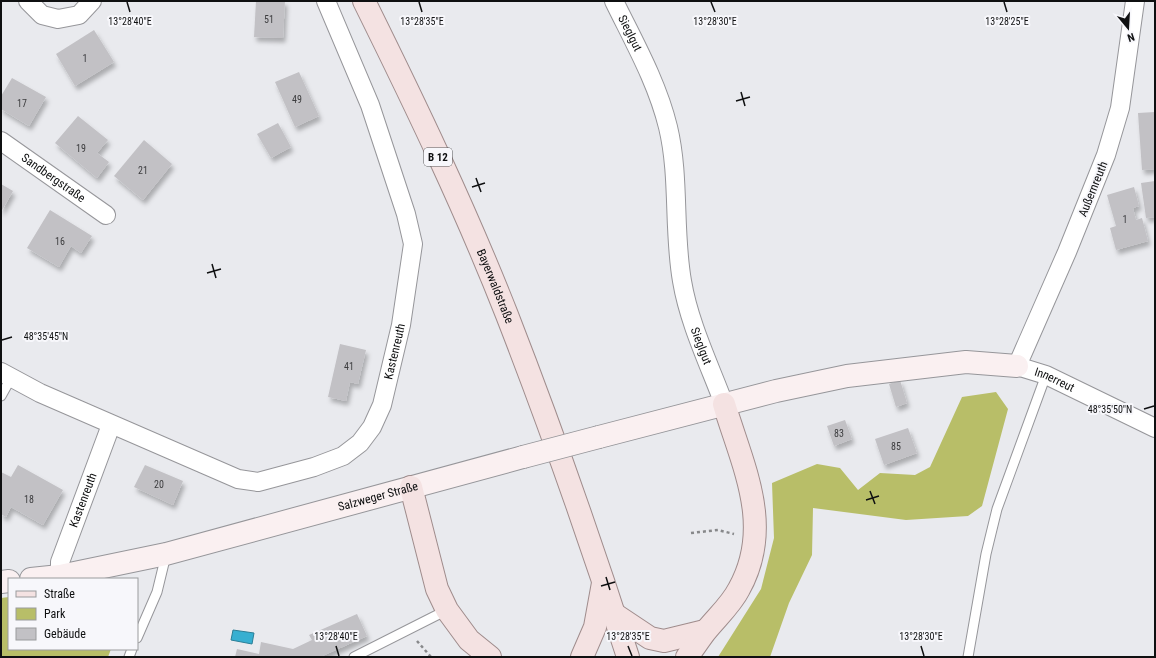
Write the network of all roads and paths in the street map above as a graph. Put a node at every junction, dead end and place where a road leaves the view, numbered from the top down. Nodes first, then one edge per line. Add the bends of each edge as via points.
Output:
1 (28, 1) edge
2 (92, 1) edge
3 (326, 1) edge
4 (364, 1) edge
5 (614, 1) edge
6 (1135, 1) edge
7 (1, 141) edge
8 (106, 215) dead end
9 (1017, 366) junction
10 (6, 375) edge
11 (1046, 375) junction
12 (1, 396) edge
13 (724, 404) junction
14 (111, 425) junction
15 (1155, 428) edge
16 (411, 487) junction
17 (691, 533) dead end
18 (756, 539) junction
19 (166, 554) junction
20 (60, 576) junction
21 (41, 578) edge
22 (603, 582) junction
23 (447, 610) junction
24 (614, 614) junction
25 (407, 630) junction
26 (705, 632) junction
27 (138, 636) edge
28 (354, 657) edge
29 (431, 657) edge
30 (490, 657) edge
31 (582, 657) edge
32 (628, 657) edge
33 (688, 657) edge
34 (968, 657) edge

1 - 2 street via 42,15 58,19 79,15
3 - 14 street, Kastenreuth via 370,105 406,214 413,244 401,325 382,405 372,427 360,443 343,456 314,467 258,482 238,479
4 - 22 main road, Bayerwaldstraße / B 12 via 461,205 504,308
5 - 13 street, Sieglgut via 652,79 668,125 674,151 677,237 682,281 695,328
6 - 9 street, Außernreuth via 1120,108 1106,155
7 - 8 street, Sandbergstraße
9 - 11 street, Innerreut
9 - 13 main road via 966,362 847,376
10 - 12 lane
10 - 14 street, Kastenreuth
11 - 15 street, Innerreut
11 - 34 lane via 997,509 986,554
13 - 16 main road, Salzweger Straße, bridge
13 - 18 main road via 751,488 756,516
14 - 20 street, Kastenreuth via 60,562
16 - 19 main road, Salzweger Straße
16 - 23 main road via 437,589
17 - 18 path via 718,530
18 - 26 main road via 750,568 739,590
19 - 20 main road, Salzweger Straße
19 - 27 lane via 157,592
20 - 21 main road, Salzweger Straße
22 - 24 main road, B 12
22 - 31 main road via 595,627
23 - 25 lane
23 - 30 main road via 469,640
24 - 26 main road via 650,638 664,641
24 - 32 main road, B 12
25 - 28 lane
25 - 29 path
26 - 33 main road

